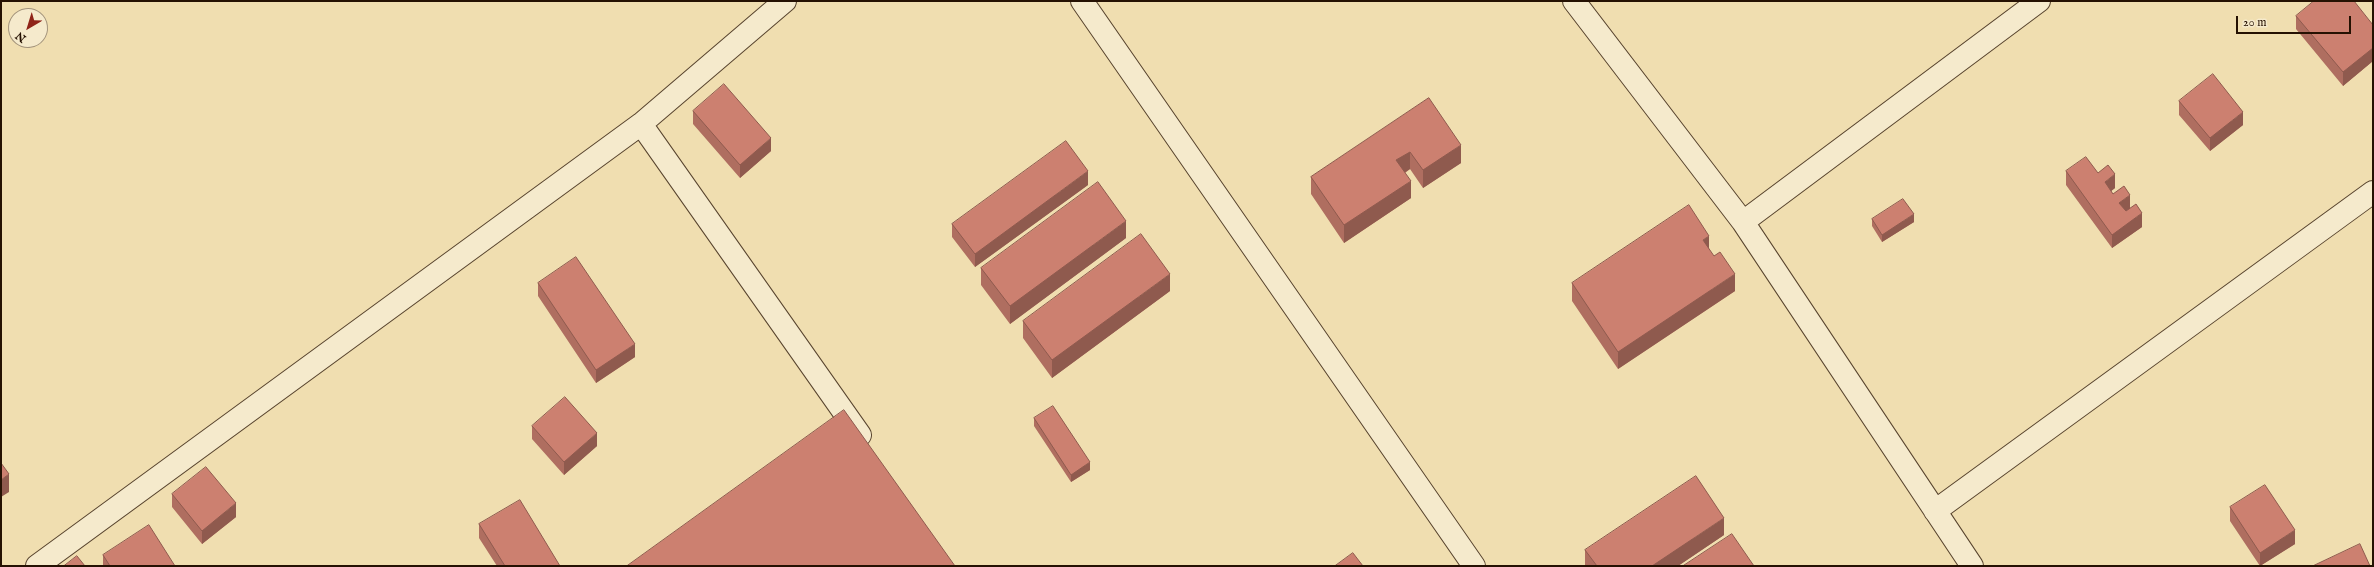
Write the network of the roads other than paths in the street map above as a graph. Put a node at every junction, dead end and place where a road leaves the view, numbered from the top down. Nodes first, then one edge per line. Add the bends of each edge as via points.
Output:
1 (784, 1) edge
2 (1082, 1) edge
3 (1574, 1) edge
4 (2039, 1) edge
5 (641, 124) junction
6 (2373, 192) edge
7 (1743, 222) junction
8 (871, 451) edge
9 (1935, 511) junction
10 (37, 566) edge
11 (1474, 566) edge
12 (1972, 566) edge

1 - 5 street
2 - 11 street
3 - 7 street
4 - 7 street
5 - 8 street via 837,417
5 - 10 street
6 - 9 street
7 - 9 street
9 - 12 street

